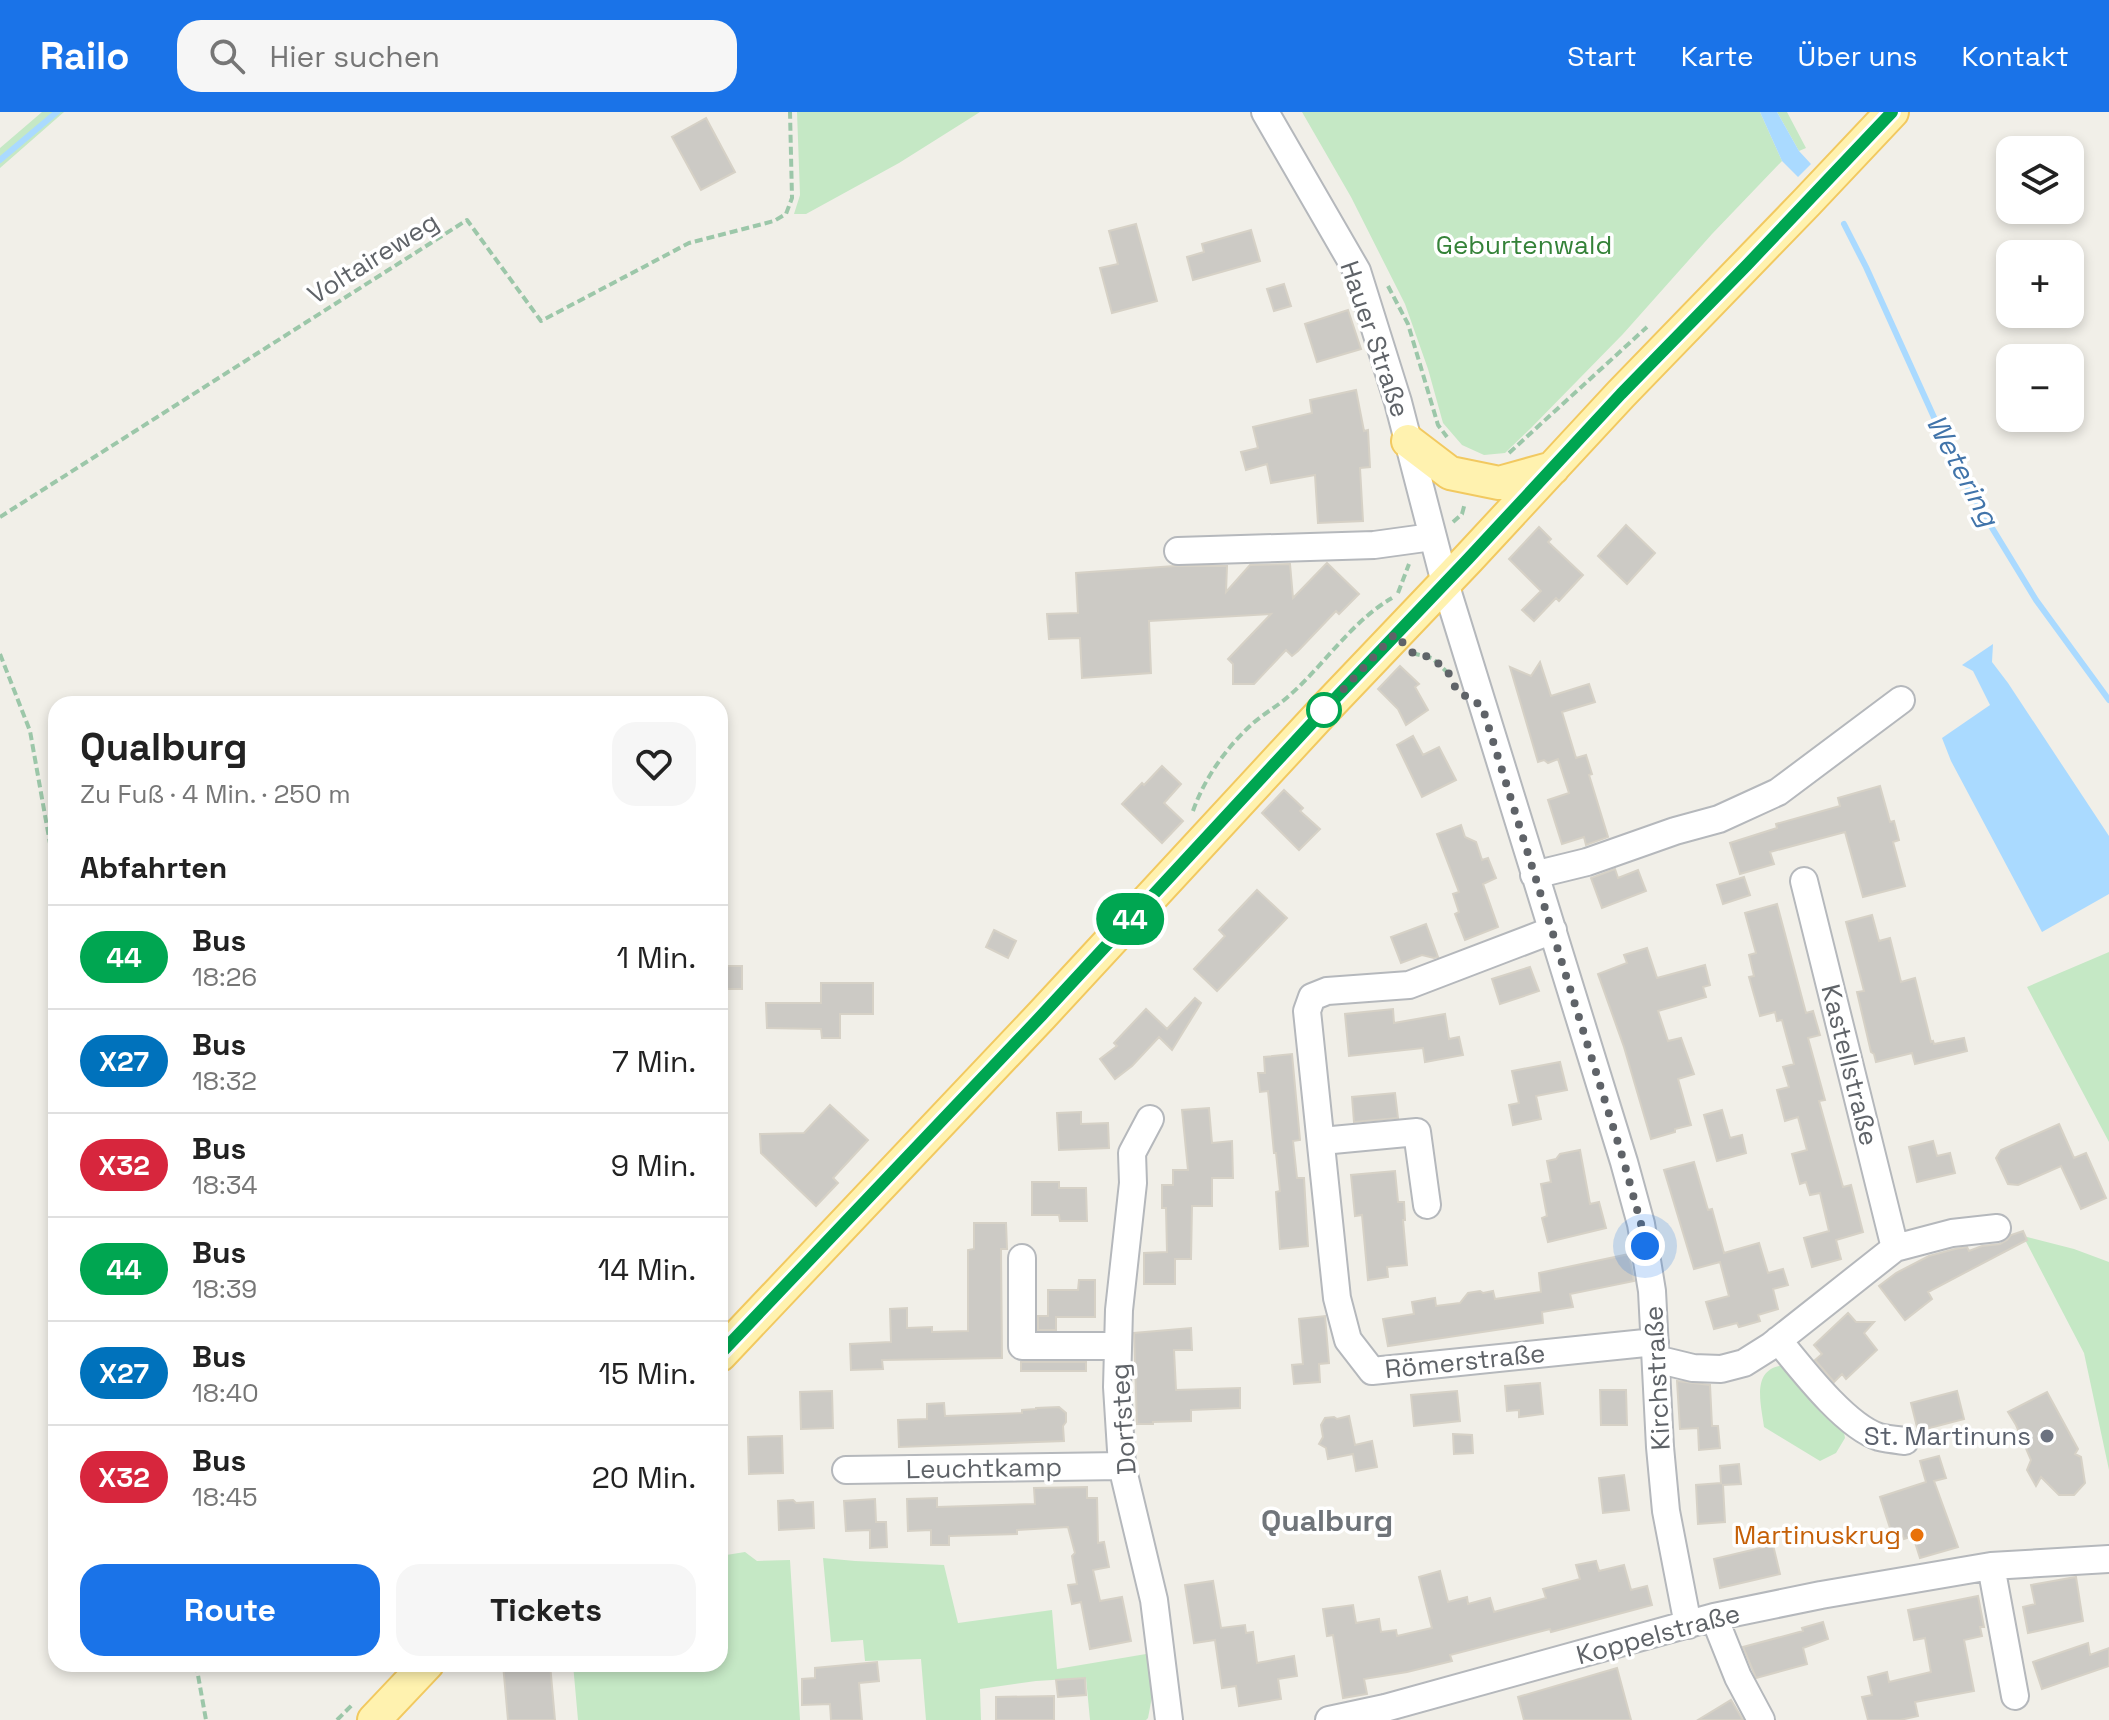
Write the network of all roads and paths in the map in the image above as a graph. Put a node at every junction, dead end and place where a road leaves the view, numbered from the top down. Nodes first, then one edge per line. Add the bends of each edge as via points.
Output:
1 (790, 112) edge
2 (1265, 112) edge
3 (1892, 112) edge
4 (1408, 441) junction
5 (1553, 468) junction
6 (0, 517) edge
7 (1433, 538) junction
8 (1178, 551) dead end
9 (1445, 583) junction
10 (1372, 610) junction
11 (1395, 634) junction
12 (0, 654) edge
13 (1453, 681) dead end
14 (1901, 700) dead end
15 (1191, 819) dead end
16 (48, 832) edge
17 (1534, 875) junction
18 (1804, 881) dead end
19 (1553, 930) junction
20 (1150, 1119) dead end
21 (1322, 1141) junction
22 (1427, 1205) dead end
23 (1997, 1228) dead end
24 (1895, 1248) junction
25 (1022, 1258) dead end
26 (1778, 1340) junction
27 (1118, 1346) junction
28 (728, 1347) edge
29 (1655, 1350) junction
30 (1905, 1441) dead end
31 (1122, 1466) junction
32 (846, 1470) dead end
33 (2109, 1559) edge
34 (1991, 1566) junction
35 (1714, 1617) junction
36 (1688, 1625) junction
37 (197, 1672) edge
38 (419, 1672) edge
39 (2015, 1696) dead end
40 (206, 1720) edge
41 (374, 1720) edge
42 (1169, 1720) edge
43 (1329, 1720) edge
44 (1761, 1720) edge

1 - 6 path, Voltaireweg via 792,198 786,214 774,221 689,243 541,321 467,220
2 - 4 street, Hauer Straße via 1357,271
3 - 5 main road
4 - 5 main road via 1450,473 1499,483
4 - 7 street, Hauer Straße
5 - 9 main road
7 - 8 street
7 - 9 street, Hauer Straße
7 - 10 path via 1407,566 1397,596
9 - 11 main road
9 - 17 street, Kirchstraße
10 - 11 path
10 - 15 path via 1290,696 1242,735 1213,770
11 - 13 path via 1411,652 1432,658
11 - 28 main road
12 - 16 path via 30,731
14 - 17 street via 1778,792 1719,819
17 - 19 street, Kirchstraße
18 - 24 street, Kastellstraße
19 - 21 street, Römerstraße via 1409,985 1327,991 1312,997 1307,1011
19 - 29 street, Kirchstraße via 1641,1224
20 - 27 street, Dorfsteg via 1132,1153
21 - 22 street via 1417,1132
21 - 29 street, Römerstraße via 1337,1298 1348,1340 1372,1371
23 - 24 street
24 - 26 street
25 - 27 street via 1022,1346
26 - 29 street via 1744,1363 1721,1369 1693,1368
26 - 30 street via 1864,1429
27 - 31 street, Dorfsteg
29 - 36 street, Kirchstraße via 1666,1511
31 - 32 street, Leuchtkamp
31 - 42 street, Dorfsteg via 1154,1600
33 - 34 street, Koppelstraße
34 - 35 street, Koppelstraße
34 - 39 street
35 - 36 street, Koppelstraße
35 - 44 street
36 - 43 street, Koppelstraße
37 - 40 path
38 - 41 main road

